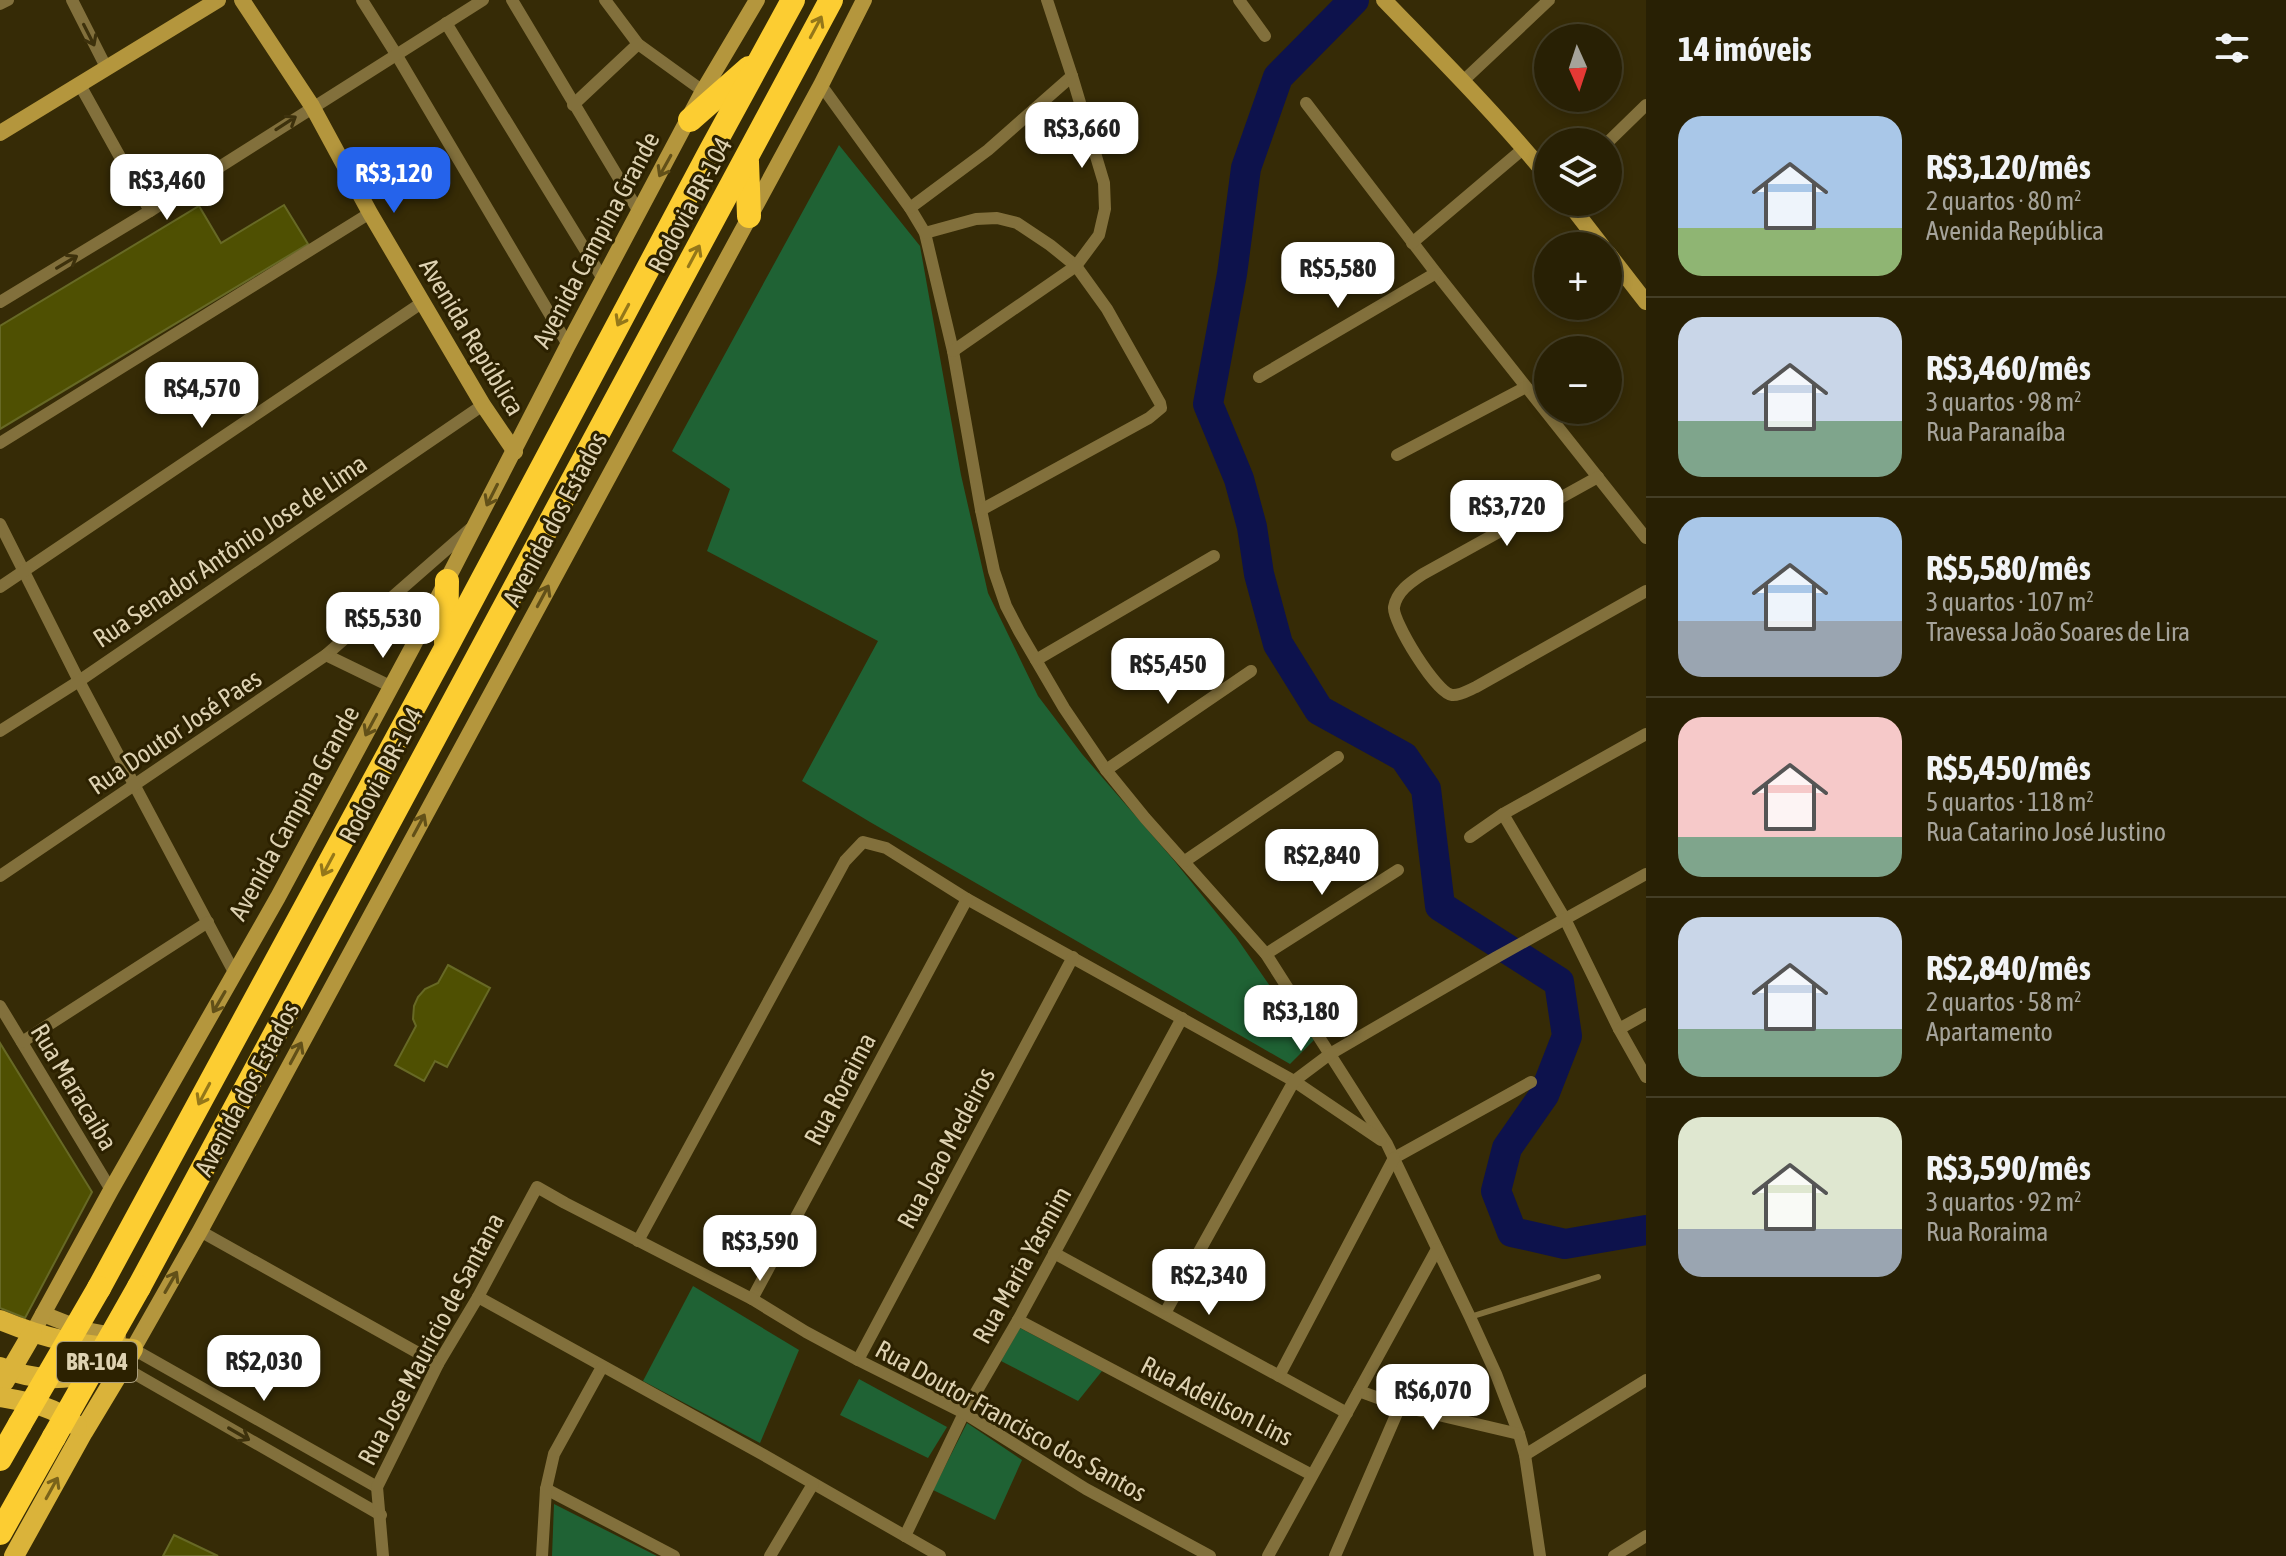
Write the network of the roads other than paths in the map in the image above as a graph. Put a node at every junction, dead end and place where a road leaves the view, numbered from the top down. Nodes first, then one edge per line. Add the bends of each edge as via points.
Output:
1 (8, 0) edge
2 (72, 0) edge
3 (218, 0) edge
4 (242, 0) edge
5 (362, 0) edge
6 (483, 0) edge
7 (512, 0) edge
8 (605, 0) edge
9 (757, 0) edge
10 (793, 0) edge
11 (831, 0) edge
12 (864, 0) edge
13 (1047, 0) edge
14 (1239, 0) edge
15 (1384, 0) edge
16 (1549, 0) edge
17 (0, 4) edge
18 (446, 23) junction
19 (1265, 36) dead end
20 (638, 44) junction
21 (396, 54) junction
22 (762, 56) junction
23 (107, 69) junction
24 (1072, 76) junction
25 (1463, 81) junction
26 (80, 85) junction
27 (821, 85) junction
28 (703, 91) junction
29 (1306, 103) dead end
30 (573, 105) junction
31 (1646, 105) edge
32 (312, 106) junction
33 (690, 120) junction
34 (1622, 128) edge
35 (0, 133) edge
36 (1524, 148) junction
37 (747, 159) junction
38 (1534, 160) edge
39 (910, 208) junction
40 (150, 211) junction
41 (639, 212) junction
42 (370, 213) junction
43 (749, 216) junction
44 (1579, 216) edge
45 (1591, 232) edge
46 (925, 233) junction
47 (1412, 243) junction
48 (1076, 266) junction
49 (1622, 269) edge
50 (1436, 273) junction
51 (603, 279) junction
52 (1644, 294) edge
53 (0, 302) edge
54 (423, 302) junction
55 (568, 345) junction
56 (953, 351) junction
57 (1259, 377) dead end
58 (1526, 387) junction
59 (483, 405) junction
60 (0, 443) edge
61 (515, 452) junction
62 (1397, 455) dead end
63 (1598, 477) junction
64 (981, 510) junction
65 (479, 522) junction
66 (0, 524) edge
67 (1646, 538) edge
68 (1214, 556) dead end
69 (24, 572) junction
70 (447, 581) junction
71 (0, 587) edge
72 (1646, 591) edge
73 (446, 648) junction
74 (326, 655) junction
75 (1036, 660) junction
76 (1251, 671) dead end
77 (79, 681) junction
78 (392, 687) junction
79 (0, 731) edge
80 (1646, 734) edge
81 (1338, 757) dead end
82 (1106, 770) junction
83 (136, 786) junction
84 (1503, 814) junction
85 (1470, 837) dead end
86 (1185, 861) junction
87 (1398, 870) dead end
88 (1646, 874) edge
89 (0, 876) edge
90 (967, 899) junction
91 (1565, 919) junction
92 (208, 922) junction
93 (1266, 954) junction
94 (1073, 957) junction
95 (235, 974) junction
96 (0, 1006) edge
97 (1646, 1014) edge
98 (1182, 1018) junction
99 (1619, 1029) junction
100 (22, 1042) junction
101 (1330, 1054) junction
102 (1646, 1077) edge
103 (1294, 1081) junction
104 (1531, 1082) dead end
105 (1387, 1144) junction
106 (1394, 1158) junction
107 (537, 1187) joint
108 (111, 1190) junction
109 (200, 1231) junction
110 (638, 1241) junction
111 (1437, 1249) junction
112 (1054, 1253) junction
113 (1598, 1277) dead end
114 (478, 1297) junction
115 (752, 1299) junction
116 (1165, 1313) junction
117 (43, 1314) junction
118 (1470, 1317) junction
119 (0, 1320) edge
120 (1018, 1320) junction
121 (32, 1334) junction
122 (131, 1352) junction
123 (858, 1360) junction
124 (438, 1364) junction
125 (602, 1367) junction
126 (5, 1369) edge
127 (1279, 1376) junction
128 (1646, 1380) edge
129 (0, 1390) edge
130 (1359, 1391) junction
131 (0, 1397) edge
132 (1400, 1406) junction
133 (964, 1413) junction
134 (1347, 1413) junction
135 (83, 1432) junction
136 (1519, 1434) junction
137 (1525, 1455) junction
138 (0, 1459) edge
139 (1312, 1475) junction
140 (813, 1484) junction
141 (377, 1487) junction
142 (546, 1489) junction
143 (381, 1515) junction
144 (0, 1533) edge
145 (905, 1536) junction
146 (1646, 1536) edge
147 (14, 1556) edge
148 (383, 1556) edge
149 (542, 1556) edge
150 (674, 1556) edge
151 (770, 1556) edge
152 (940, 1556) edge
153 (1210, 1556) edge
154 (1268, 1556) edge
155 (1335, 1556) edge
156 (1540, 1556) edge
157 (1614, 1556) edge

1 - 17 street
2 -> 23 street
3 - 23 main road
4 - 32 main road, Avenida República
5 - 21 street
6 - 18 street
7 - 30 street
8 - 20 street
9 - 28 main road, Avenida Campina Grande
10 - 22 highway, Rodovia BR-104 / BR-104
37 -> 11 highway, Rodovia BR-104 / BR-104
12 - 27 main road, Avenida dos Estados
13 - 24 street
14 - 19 street
15 - 25 main road
16 - 25 street
18 - 21 street
18 - 51 street
20 - 28 street
20 - 30 street
21 - 32 street
21 - 55 street
22 - 33 highway
22 -> 73 highway, Rodovia BR-104 / BR-104
23 - 26 main road
24 - 39 street via 988,150
24 - 48 street via 1104,183 1105,209 1099,235
25 - 36 main road
26 - 35 main road
26 - 40 street
27 - 39 street
27 - 43 main road, Avenida dos Estados
28 - 33 main road, Avenida Campina Grande
29 - 47 street
30 - 41 street
31 - 34 street
40 -> 32 street
32 - 42 main road, Avenida República
33 -> 41 main road, Avenida Campina Grande
36 - 38 main road
36 - 47 street
37 - 43 highway
144 -> 37 highway, Rodovia BR-104 / BR-104, bridge via 139,1287
39 - 46 street
53 -> 40 street
41 - 51 main road, Avenida Campina Grande
42 - 54 main road, Avenida República
42 - 60 street
109 -> 43 main road, Avenida dos Estados
44 - 45 main road
46 - 48 street via 997,218 1017,223
46 - 56 street
47 - 50 street
48 - 56 street
48 - 64 street via 1107,309 1161,408
49 - 52 main road
50 - 57 street
50 - 58 street
51 - 55 main road, Avenida Campina Grande
54 - 59 main road, Avenida República
54 - 69 street
55 - 61 main road, Avenida Campina Grande
56 - 64 street
58 - 62 street
58 - 63 street
59 - 61 main road, Avenida República
59 - 77 street, Rua Senador Antônio Jose de Lima
61 -> 65 main road, Avenida Campina Grande
63 - 67 street
63 - 72 street via 1407,585 1393,610 1396,621 1433,680 1451,695 1476,687
64 - 75 street via 1006,606
65 - 70 main road, Avenida Campina Grande
65 - 74 street, Rua Doutor José Paes
66 - 69 street
68 - 75 street
69 - 71 street
69 - 77 street
70 - 73 highway
70 - 78 main road, Avenida Campina Grande
73 -> 138 highway, Rodovia BR-104 / BR-104, bridge via 99,1288
74 - 78 street
74 - 83 street, Rua Doutor José Paes
75 - 82 street
76 - 82 street
77 - 79 street, Rua Senador Antônio Jose de Lima
77 - 83 street
78 -> 95 main road, Avenida Campina Grande
80 - 84 street
81 - 86 street
82 - 86 street
83 - 89 street, Rua Doutor José Paes
83 - 92 street
84 - 85 street
84 - 91 street
86 - 93 street
87 - 93 street
88 - 91 street
90 - 94 street
90 - 110 street via 886,848 863,842 845,861
90 - 115 street, Rua Roraima
91 - 99 street
91 - 101 street
92 - 95 street
92 - 100 street
93 - 101 street
94 - 98 street
94 - 123 street, Rua Joao Medeiros
95 -> 108 main road, Avenida Campina Grande
96 - 100 street, Rua Maracaiba
97 - 99 street
98 - 103 street
98 - 112 street, Rua Maria Yasmim
99 - 102 street
100 - 108 street, Rua Maracaiba
101 - 103 street
101 - 105 street
103 - 105 street
103 - 116 street
104 - 106 street
105 - 106 street
106 - 111 street
106 - 127 street
107 - 110 street, Rua Doutor Francisco dos Santos
107 - 114 street, Rua Jose Mauricio de Santana
108 - 117 main road, Avenida Campina Grande
122 -> 109 main road, Avenida dos Estados
109 - 124 street
110 - 115 street, Rua Doutor Francisco dos Santos
111 - 118 street
111 - 130 street
112 - 116 street
112 - 120 street, Rua Maria Yasmim
113 - 118 lane
114 - 124 street, Rua Jose Mauricio de Santana
114 - 125 street
115 - 123 street, Rua Doutor Francisco dos Santos
116 - 127 street
117 - 121 main road, Avenida Campina Grande
117 - 122 main road via 119,1337
118 - 136 street
119 - 121 main road
120 - 133 street, Rua Maria Yasmim
120 - 139 street, Rua Adeilson Lins
121 - 122 main road
121 - 126 main road, Avenida Campina Grande
122 - 126 main road via 70,1378 45,1379
122 - 135 main road, Avenida dos Estados
122 - 141 street
122 -> 143 street
123 - 133 street, Rua Doutor Francisco dos Santos
124 - 141 street, Rua Jose Mauricio de Santana
125 - 140 street
125 - 142 street via 554,1454
126 - 129 main road, Avenida Campina Grande
127 - 134 street
128 - 137 street
130 - 132 street
130 - 134 street
131 - 135 main road via 49,1407
132 - 136 street
132 - 155 street
133 - 145 street, Rua Maria Yasmim
133 - 153 street, Rua Doutor Francisco dos Santos via 1086,1489
134 - 139 street
147 -> 135 main road, Avenida dos Estados
136 - 137 street
137 - 156 street
139 - 154 street
140 - 145 street
140 - 151 street
141 - 143 street, Rua Jose Mauricio de Santana
142 - 149 street
142 - 150 street
143 - 148 street, Rua Jose Mauricio de Santana
145 - 152 street
146 - 157 street

